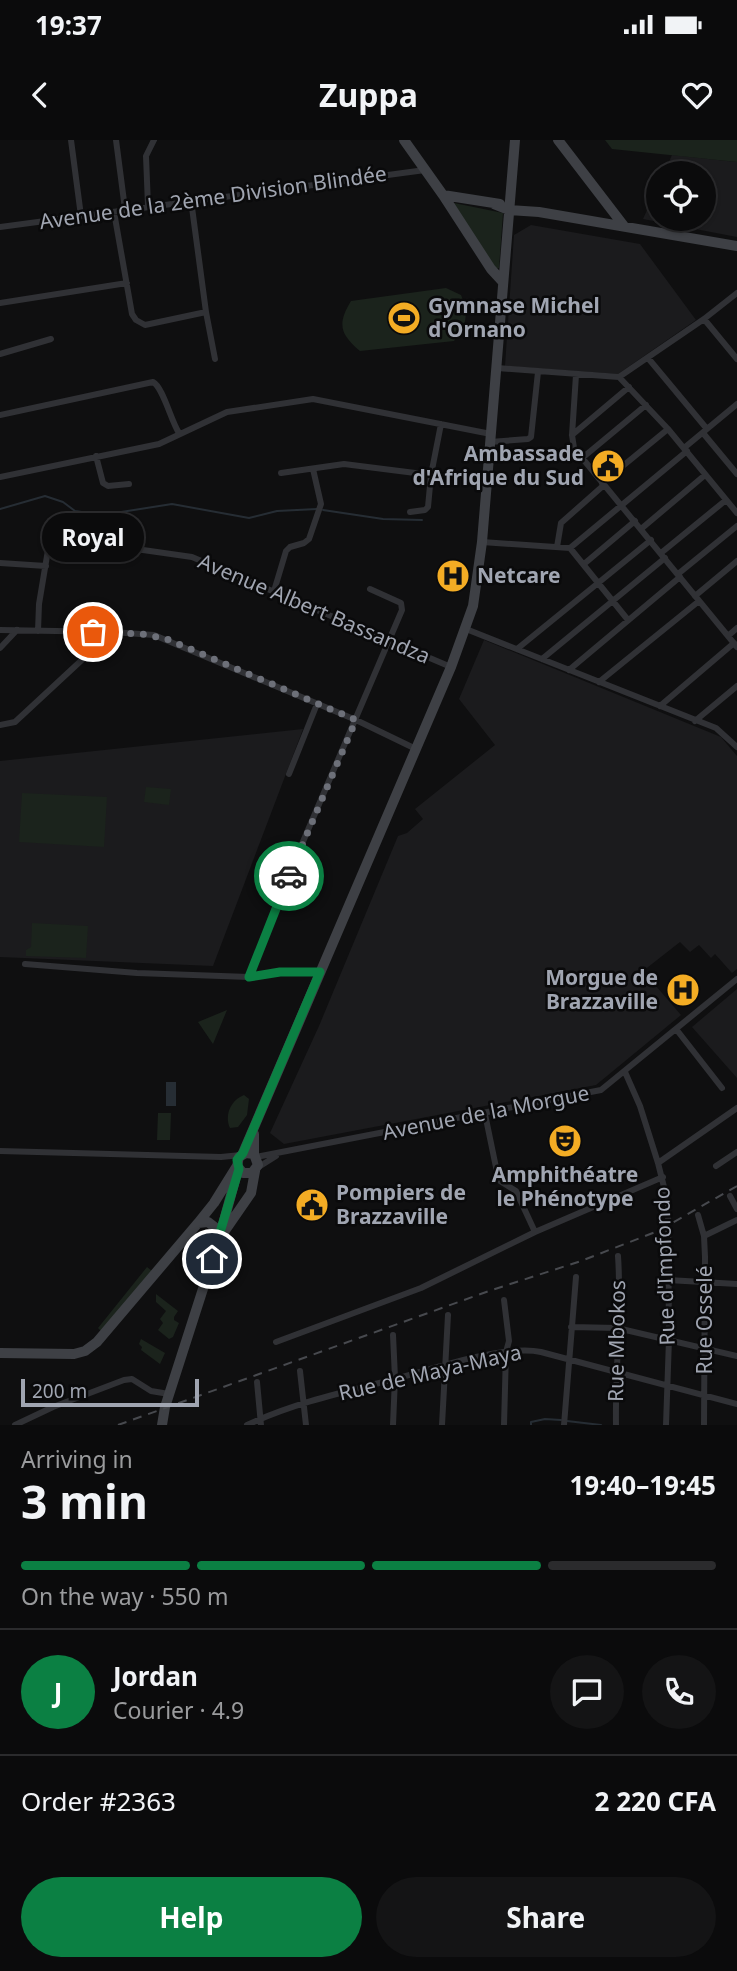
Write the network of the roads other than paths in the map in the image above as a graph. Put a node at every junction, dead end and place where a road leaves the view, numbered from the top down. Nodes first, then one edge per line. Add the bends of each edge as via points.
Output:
1 (71, 140) edge
2 (116, 140) edge
3 (154, 140) edge
4 (404, 140) edge
5 (515, 140) edge
6 (558, 140) edge
7 (425, 170) junction
8 (443, 195) junction
9 (191, 200) junction
10 (148, 206) junction
11 (509, 207) junction
12 (125, 209) junction
13 (114, 212) junction
14 (521, 212) junction
15 (539, 212) junction
16 (81, 216) junction
17 (508, 222) junction
18 (624, 226) junction
19 (0, 227) edge
20 (737, 246) edge
21 (503, 282) junction
22 (127, 283) junction
23 (737, 293) edge
24 (0, 303) edge
25 (206, 312) junction
26 (704, 319) junction
27 (51, 339) dead end
28 (0, 354) edge
29 (648, 358) junction
30 (215, 359) dead end
31 (737, 359) edge
32 (497, 368) junction
33 (538, 372) junction
34 (576, 376) junction
35 (619, 377) junction
36 (629, 387) junction
37 (737, 404) edge
38 (646, 405) junction
39 (0, 415) edge
40 (441, 424) junction
41 (668, 429) junction
42 (705, 431) junction
43 (179, 433) junction
44 (572, 435) junction
45 (490, 438) junction
46 (685, 450) junction
47 (96, 456) junction
48 (581, 459) junction
49 (313, 469) junction
50 (736, 470) edge
51 (281, 473) dead end
52 (430, 475) junction
53 (705, 475) junction
54 (0, 477) edge
55 (129, 484) dead end
56 (603, 484) junction
57 (726, 500) junction
58 (621, 506) junction
59 (735, 508) edge
60 (410, 512) dead end
61 (635, 521) junction
62 (52, 526) dead end
63 (737, 526) edge
64 (642, 529) junction
65 (650, 540) junction
66 (482, 542) junction
67 (50, 546) junction
68 (557, 547) junction
69 (570, 548) junction
70 (663, 555) junction
71 (737, 561) edge
72 (0, 564) edge
73 (584, 564) junction
74 (46, 566) junction
75 (679, 576) junction
76 (600, 583) junction
77 (370, 589) dead end
78 (274, 592) junction
79 (697, 598) junction
80 (614, 600) junction
81 (628, 620) junction
82 (737, 628) edge
83 (466, 629) junction
84 (0, 630) edge
85 (17, 630) junction
86 (38, 631) junction
87 (112, 632) junction
88 (728, 636) junction
89 (388, 640) junction
90 (735, 645) edge
91 (0, 648) edge
92 (517, 649) junction
93 (542, 659) junction
94 (451, 667) junction
95 (569, 670) junction
96 (598, 682) junction
97 (737, 686) edge
98 (317, 704) junction
99 (660, 706) junction
100 (356, 720) junction
101 (695, 721) junction
102 (0, 725) edge
103 (737, 747) edge
104 (416, 749) junction
105 (289, 774) dead end
106 (24, 964) dead end
107 (320, 972) junction
108 (249, 977) junction
109 (737, 979) edge
110 (676, 1029) junction
111 (625, 1072) junction
112 (722, 1088) dead end
113 (737, 1108) edge
114 (485, 1114) junction
115 (0, 1151) edge
116 (737, 1152) edge
117 (247, 1163) junction
118 (659, 1163) junction
119 (716, 1166) dead end
120 (663, 1177) junction
121 (232, 1189) junction
122 (730, 1196) dead end
123 (214, 1203) junction
124 (737, 1209) edge
125 (698, 1215) dead end
126 (737, 1220) edge
127 (198, 1223) junction
128 (535, 1232) junction
129 (220, 1235) junction
130 (704, 1236) junction
131 (618, 1256) dead end
132 (576, 1277) dead end
133 (668, 1280) junction
134 (703, 1283) junction
135 (737, 1284) edge
136 (504, 1300) dead end
137 (448, 1315) dead end
138 (571, 1327) junction
139 (617, 1328) junction
140 (393, 1335) dead end
141 (669, 1339) junction
142 (276, 1342) dead end
143 (705, 1348) junction
144 (506, 1352) junction
145 (0, 1353) edge
146 (737, 1356) edge
147 (569, 1359) junction
148 (444, 1365) junction
149 (615, 1370) junction
150 (300, 1371) dead end
151 (395, 1378) junction
152 (257, 1382) dead end
153 (667, 1384) junction
154 (169, 1394) junction
155 (704, 1395) junction
156 (303, 1403) junction
157 (737, 1404) edge
158 (260, 1422) edge
159 (15, 1425) edge
160 (162, 1425) edge
161 (247, 1425) edge
162 (306, 1425) edge
163 (393, 1425) edge
164 (442, 1425) edge
165 (504, 1425) edge
166 (564, 1425) edge
167 (616, 1425) edge
168 (666, 1425) edge
169 (704, 1425) edge

1 - 16 street
2 - 12 street
3 - 10 street via 146,156
4 - 7 main road
5 - 11 main road
6 - 18 main road
7 - 8 main road
7 - 9 street, Avenue de la 2ème Division Blindée
8 - 11 main road
8 - 21 main road
9 - 10 street, Avenue de la 2ème Division Blindée
9 - 25 street
10 - 12 street, Avenue de la 2ème Division Blindée
11 - 14 main road
11 - 15 main road
11 - 17 main road
12 - 13 street, Avenue de la 2ème Division Blindée
13 - 16 street, Avenue de la 2ème Division Blindée
13 - 22 street
14 - 15 main road
14 - 17 main road
15 - 18 main road
16 - 19 street, Avenue de la 2ème Division Blindée
17 - 21 main road
18 - 20 main road
21 - 32 main road
22 - 24 street
22 - 25 street via 132,314 145,325
23 - 26 street
25 - 30 street
26 - 29 street
26 - 31 street
27 - 28 street
29 - 35 street
29 - 42 street
32 - 33 street
32 - 45 main road
33 - 34 street
33 - 45 street via 531,437
34 - 35 street
34 - 44 street
35 - 36 street
36 - 38 street
36 - 44 street
37 - 42 street
38 - 41 street
38 - 48 street
39 - 43 street via 153,382 160,387
40 - 43 street via 313,399 227,412
40 - 45 street
40 - 52 street
41 - 46 street
41 - 56 street
42 - 46 street
42 - 50 street
43 - 47 street via 159,444
44 - 48 street
45 - 66 main road
46 - 53 street
46 - 58 street
47 - 54 street
47 - 55 street via 103,483
48 - 56 street
49 - 51 street
49 - 52 street via 344,464
49 - 78 street via 321,504 307,541 286,551
52 - 60 street via 428,507
53 - 57 street
53 - 64 street
56 - 58 street
56 - 68 street via 561,523
57 - 59 street
57 - 70 street
58 - 61 street
58 - 69 street
61 - 64 street
61 - 73 street
62 - 67 street
63 - 75 street
64 - 65 street
65 - 70 street
65 - 76 street
66 - 68 street
66 - 83 main road via 476,594
67 - 74 street
67 - 78 street, Avenue Albert Bassandza via 177,554
68 - 69 street
69 - 73 street
70 - 75 street
70 - 80 street
71 - 79 street
72 - 74 street
73 - 76 street
74 - 86 street
75 - 79 street
75 - 81 street
76 - 80 street
76 - 92 street
77 - 89 street via 402,605
78 - 89 street, Avenue Albert Bassandza
79 - 88 street
79 - 96 street
80 - 81 street
80 - 93 street
81 - 95 street
82 - 88 street
83 - 92 street
83 - 94 main road
84 - 85 street
85 - 86 street
85 - 91 street
86 - 87 street
87 - 98 street via 167,639
87 - 102 street via 15,722
88 - 90 street
89 - 94 street, Avenue Albert Bassandza
89 - 100 street
90 - 99 street
92 - 93 street
93 - 95 street
94 - 104 main road
95 - 96 street
96 - 99 street
97 - 101 street
98 - 100 street
98 - 105 street
99 - 101 street
100 - 104 street
100 - 108 street
101 - 103 street via 722,731
104 - 107 main road
106 - 108 street
107 - 108 street
107 - 117 main road via 254,1127
109 - 110 street, Avenue de la Morgue
110 - 111 street, Avenue de la Morgue
110 - 112 street
111 - 114 street, Avenue de la Morgue via 594,1093
111 - 118 street, Rue d'Impfondo
113 - 118 street
114 - 117 street, Avenue de la Morgue
114 - 128 street via 498,1177 516,1191
115 - 117 street via 220,1157
116 - 119 street
117 - 121 main road
117 - 123 main road
117 - 129 main road via 251,1193
118 - 120 street, Rue d'Impfondo
120 - 128 street
120 - 133 street, Rue d'Impfondo via 668,1203
121 - 123 main road
121 - 129 main road
122 - 124 street
123 - 127 main road
125 - 130 street, Rue Osselé
126 - 130 street
127 - 129 main road via 208,1222
127 - 145 main road via 85,1351
128 - 142 street via 421,1288
129 - 154 main road
130 - 134 street, Rue Osselé
131 - 139 street, Rue Mbokos
132 - 138 street
133 - 134 street
133 - 141 street, Rue d'Impfondo
134 - 135 street
134 - 143 street, Rue Osselé
136 - 144 street
137 - 148 street
138 - 139 street
138 - 147 street
139 - 141 street
139 - 149 street, Rue Mbokos
140 - 151 street
141 - 143 street
141 - 153 street, Rue d'Impfondo
143 - 146 street
143 - 155 street, Rue Osselé
144 - 147 street, Rue de Maya-Maya via 531,1350
144 - 148 street, Rue de Maya-Maya
144 - 165 street
147 - 149 street, Rue de Maya-Maya
147 - 166 street
148 - 151 street, Rue de Maya-Maya
148 - 164 street
149 - 153 street, Rue de Maya-Maya
149 - 167 street, Rue Mbokos
150 - 156 street
151 - 156 street, Rue de Maya-Maya
151 - 163 street
152 - 158 street
153 - 155 street, Rue de Maya-Maya
153 - 168 street, Rue d'Impfondo
154 - 159 street via 124,1380
154 - 160 main road
155 - 157 street, Rue de Maya-Maya
155 - 169 street, Rue Osselé
156 - 158 street, Rue de Maya-Maya
156 - 162 street
158 - 161 street, Rue de Maya-Maya

